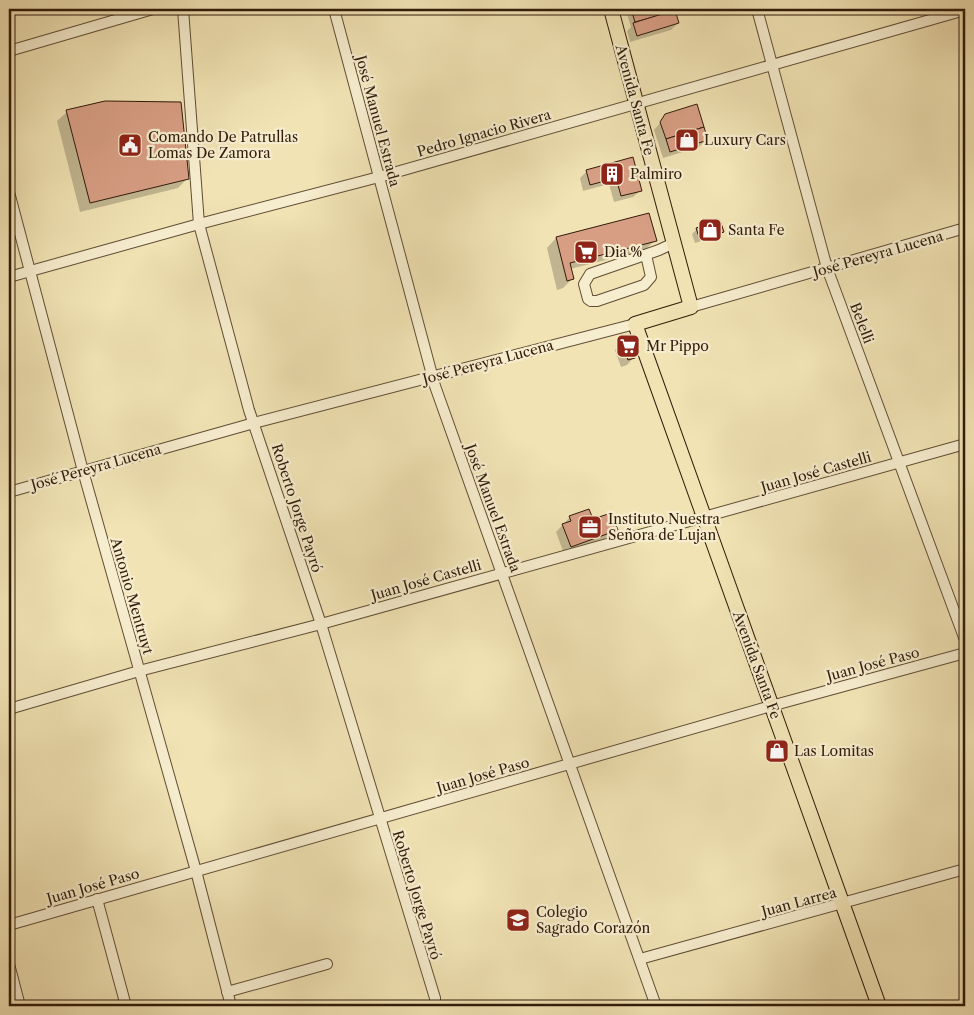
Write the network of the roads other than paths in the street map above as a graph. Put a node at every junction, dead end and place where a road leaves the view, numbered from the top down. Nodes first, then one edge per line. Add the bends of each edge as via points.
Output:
1 (153, 9) edge
2 (183, 9) edge
3 (334, 9) edge
4 (611, 9) edge
5 (757, 9) edge
6 (965, 10) edge
7 (9, 52) edge
8 (772, 65) junction
9 (637, 104) junction
10 (378, 178) junction
11 (9, 192) edge
12 (199, 224) junction
13 (965, 228) edge
14 (674, 243) junction
15 (646, 255) junction
16 (827, 268) junction
17 (30, 271) junction
18 (9, 277) edge
19 (691, 307) junction
20 (635, 324) junction
21 (432, 377) junction
22 (254, 423) junction
23 (965, 444) edge
24 (900, 462) junction
25 (83, 471) junction
26 (9, 492) edge
27 (704, 517) junction
28 (502, 573) junction
29 (320, 624) junction
30 (965, 640) edge
31 (965, 653) edge
32 (139, 671) junction
33 (771, 706) junction
34 (9, 709) edge
35 (570, 764) junction
36 (379, 819) junction
37 (965, 869) edge
38 (196, 871) junction
39 (97, 899) junction
40 (842, 904) junction
41 (9, 925) edge
42 (640, 960) junction
43 (9, 964) edge
44 (327, 964) dead end
45 (227, 992) junction
46 (20, 1006) edge
47 (126, 1006) edge
48 (231, 1006) edge
49 (435, 1006) edge
50 (656, 1006) edge
51 (879, 1006) edge

1 - 7 street
2 - 12 street, Roberto Jorge Payró
3 - 10 street, José Manuel Estrada
4 - 9 main road, Avenida Santa Fe
5 - 8 street, Belelli
6 - 8 street, Pedro Ignacio Rivera
8 - 9 street, Pedro Ignacio Rivera
8 - 16 street, Belelli
9 - 10 street, Pedro Ignacio Rivera
9 - 14 main road, Avenida Santa Fe
10 - 12 street, Pedro Ignacio Rivera
10 - 21 street, José Manuel Estrada
11 - 17 street, Antonio Mentruyt
12 - 17 street, Pedro Ignacio Rivera
12 - 22 street, Roberto Jorge Payró
13 - 16 street, José Pereyra Lucena
14 - 15 street
14 - 19 main road, Avenida Santa Fe
15 - 15 street via 590,274 584,284 588,299 597,301 648,282 651,277
16 - 19 street, José Pereyra Lucena
16 - 24 street, Belelli
17 - 18 street, Pedro Ignacio Rivera
17 - 25 street, Antonio Mentruyt
19 - 20 main road, José Pereyra Lucena
20 - 21 street, José Pereyra Lucena
20 - 27 main road, Avenida Santa Fe
21 - 22 street, José Pereyra Lucena
21 - 28 street, José Manuel Estrada
22 - 25 street, José Pereyra Lucena
22 - 29 street, Roberto Jorge Payró
23 - 24 street, Juan José Castelli
24 - 27 street, Juan José Castelli
24 - 30 street, Belelli
25 - 26 street, José Pereyra Lucena
25 - 32 street, Antonio Mentruyt
27 - 28 street, Juan José Castelli
27 - 33 main road, Avenida Santa Fe
28 - 29 street, Juan José Castelli
28 - 35 street, José Manuel Estrada
29 - 32 street, Juan José Castelli
29 - 36 street, Roberto Jorge Payró
31 - 33 street, Juan José Paso
32 - 34 street, Juan José Castelli
32 - 38 street, Antonio Mentruyt
33 - 35 street, Juan José Paso
33 - 40 main road, Avenida Santa Fe
35 - 36 street, Juan José Paso
35 - 42 street, José Manuel Estrada
36 - 38 street, Juan José Paso
36 - 49 street, Roberto Jorge Payró
37 - 40 street, Juan Larrea
38 - 39 street, Juan José Paso
38 - 45 street, Antonio Mentruyt
39 - 41 street, Juan José Paso
39 - 47 street
40 - 42 street, Juan Larrea
40 - 51 main road, Avenida Santa Fe
42 - 50 street, José Manuel Estrada
43 - 46 street
44 - 45 street
45 - 48 street, Antonio Mentruyt

